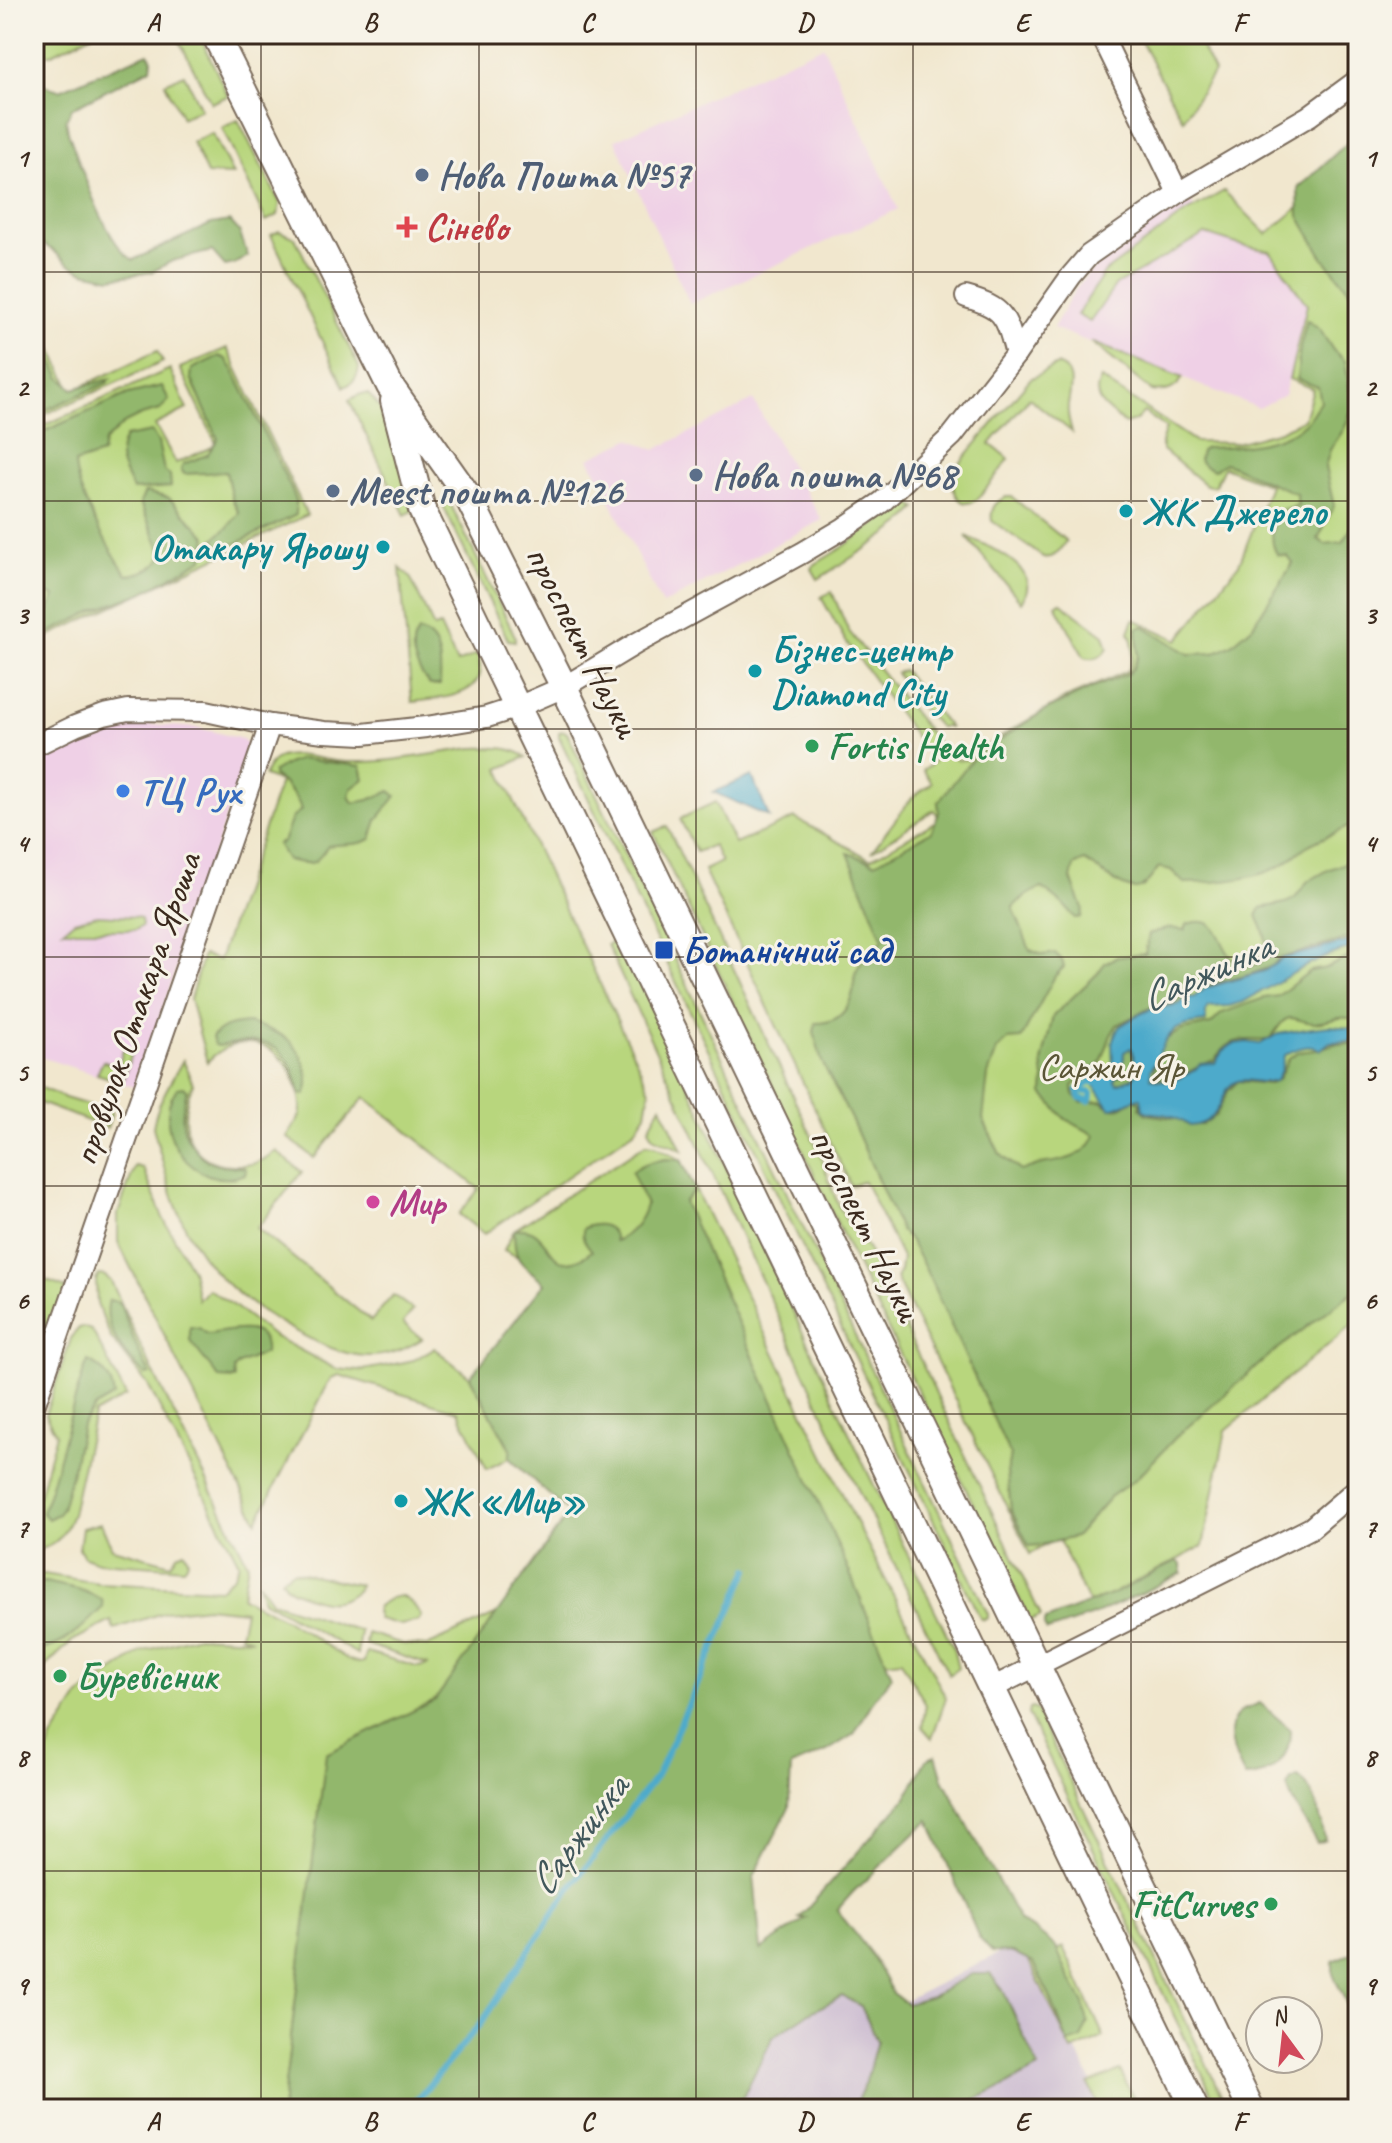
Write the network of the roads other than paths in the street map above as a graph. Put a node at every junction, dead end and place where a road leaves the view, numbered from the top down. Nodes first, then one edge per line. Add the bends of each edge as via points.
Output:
1 (215, 34) edge
2 (1101, 34) edge
3 (1358, 80) edge
4 (1178, 193) junction
5 (966, 297) dead end
6 (1016, 354) junction
7 (390, 386) junction
8 (564, 687) junction
9 (518, 707) junction
10 (270, 725) junction
11 (34, 746) edge
12 (34, 1406) edge
13 (1358, 1488) edge
14 (1037, 1666) junction
15 (992, 1688) junction
16 (1195, 2109) edge
17 (1251, 2109) edge

1 - 7 main road, проспект Науки
2 - 4 street
3 - 4 street
4 - 6 street via 1089,255
5 - 6 street via 998,309
6 - 8 street via 952,436 882,502
7 - 8 main road, проспект Науки via 467,495
7 - 9 main road, проспект Науки via 422,510
8 - 9 street
8 - 14 main road, проспект Науки
9 - 10 street via 458,723 363,734
9 - 15 main road, проспект Науки
10 - 11 street via 206,711 128,710 75,726
10 - 12 street, провулок Отакара Яроша
13 - 14 street via 1311,1528
14 - 15 street
14 - 17 main road, проспект Науки
15 - 16 main road, проспект Науки

